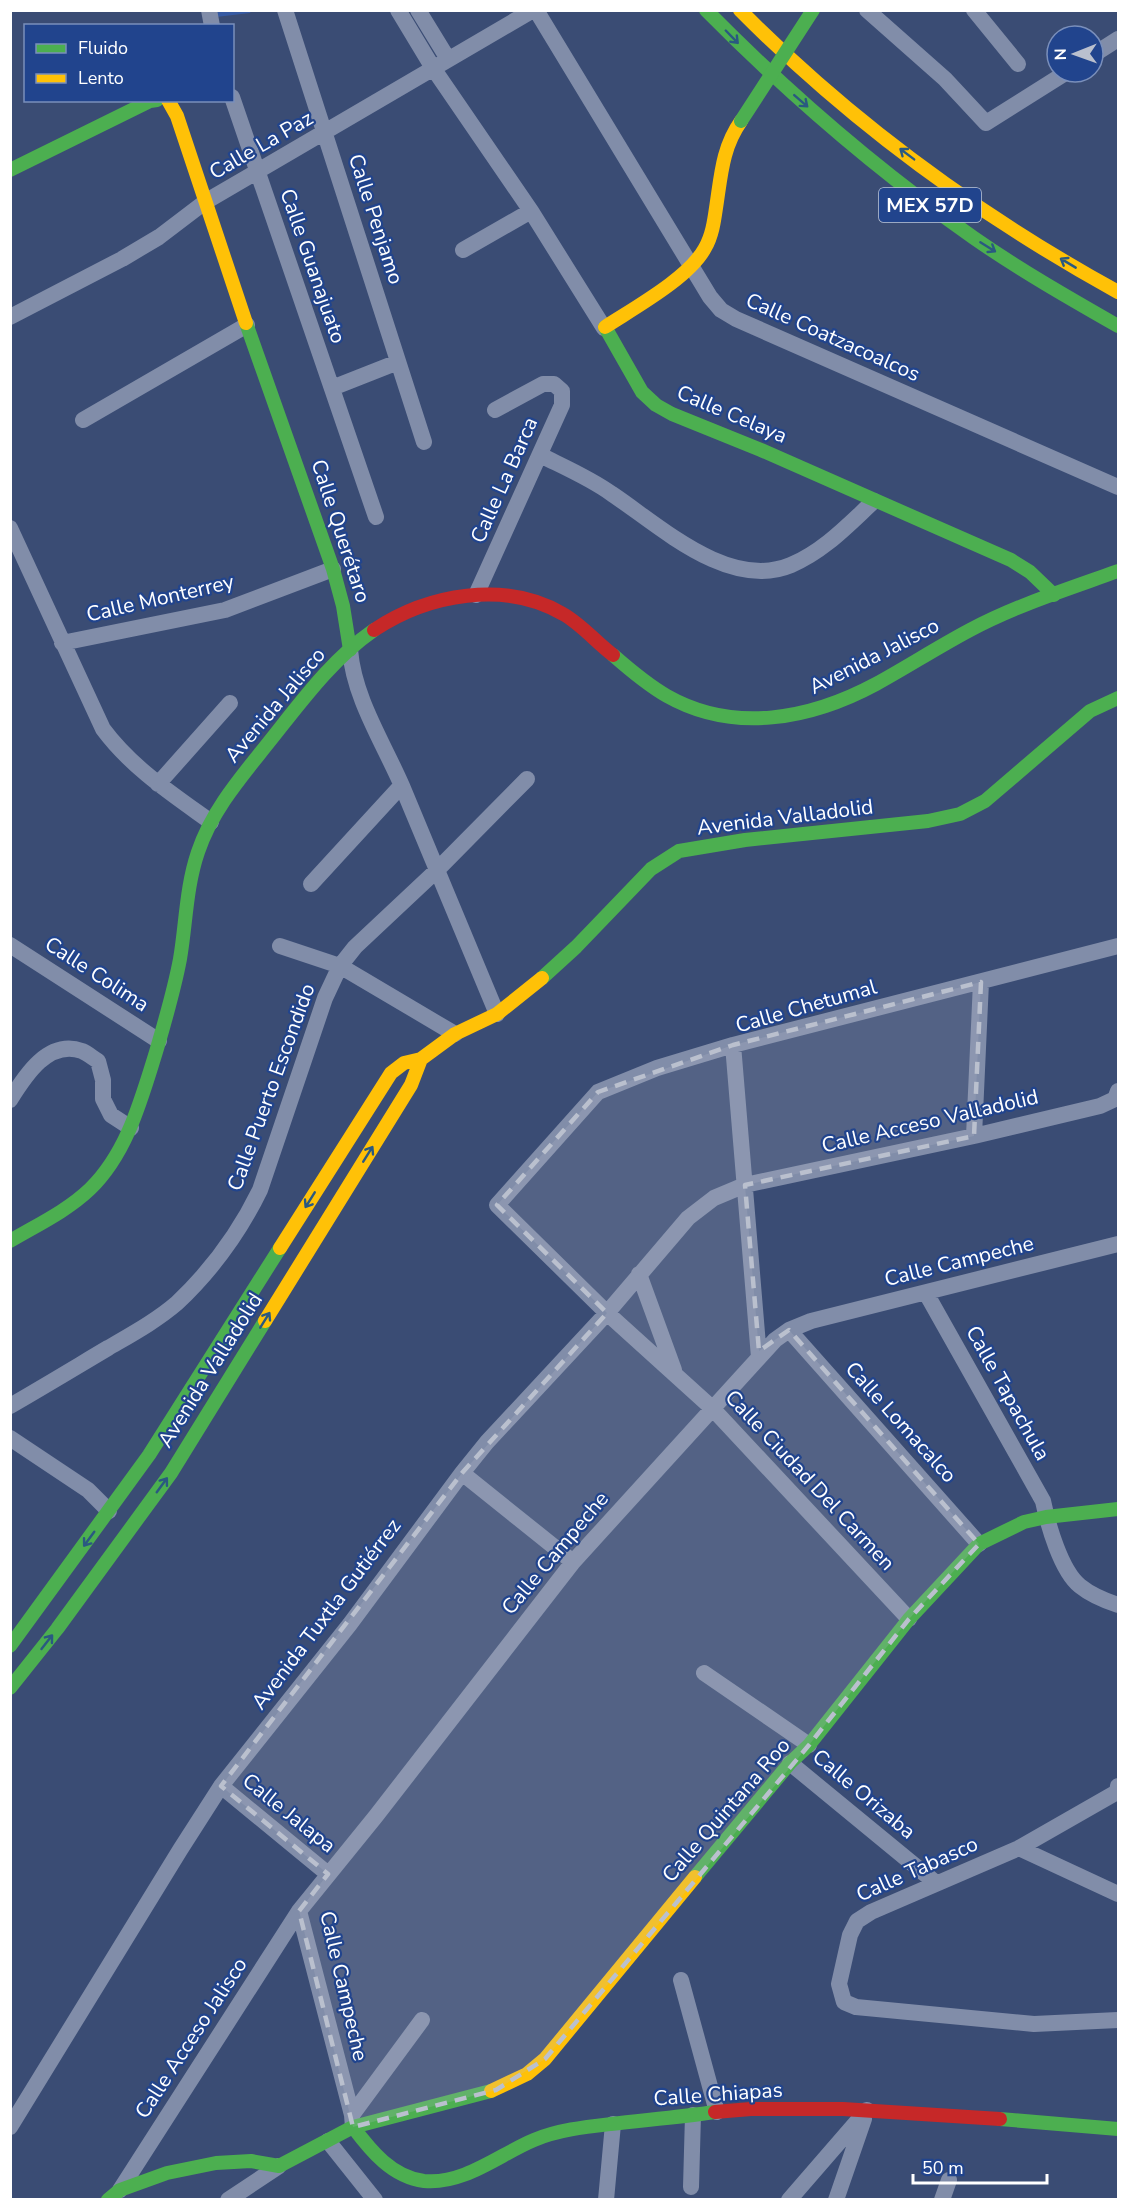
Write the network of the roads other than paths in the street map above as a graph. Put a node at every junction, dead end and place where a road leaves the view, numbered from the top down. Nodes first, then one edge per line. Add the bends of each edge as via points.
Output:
1 (285, 10) edge
2 (398, 10) edge
3 (418, 10) edge
4 (534, 10) edge
5 (706, 10) edge
6 (740, 10) edge
7 (813, 10) edge
8 (867, 10) edge
9 (974, 10) edge
10 (1119, 39) edge
11 (1105, 48) edge
12 (448, 59) junction
13 (1017, 64) dead end
14 (433, 68) junction
15 (1048, 84) edge
16 (148, 102) edge
17 (169, 102) edge
18 (234, 102) edge
19 (324, 134) junction
20 (10, 170) edge
21 (257, 172) junction
22 (205, 202) junction
23 (531, 211) junction
24 (463, 250) dead end
25 (693, 266) junction
26 (1119, 292) edge
27 (10, 317) edge
28 (247, 325) junction
29 (1119, 326) edge
30 (604, 328) junction
31 (398, 362) junction
32 (332, 388) junction
33 (495, 410) dead end
34 (83, 420) dead end
35 (424, 442) dead end
36 (540, 455) junction
37 (1119, 487) edge
38 (874, 501) junction
39 (376, 517) dead end
40 (10, 528) edge
41 (333, 569) junction
42 (1119, 571) edge
43 (476, 595) junction
44 (1054, 595) junction
45 (62, 643) junction
46 (350, 650) junction
47 (1119, 698) edge
48 (230, 703) dead end
49 (527, 779) dead end
50 (158, 784) junction
51 (401, 786) junction
52 (211, 822) junction
53 (436, 872) junction
54 (310, 884) dead end
55 (10, 945) edge
56 (280, 946) dead end
57 (1119, 946) edge
58 (340, 966) junction
59 (981, 982) junction
60 (497, 1014) junction
61 (454, 1034) junction
62 (159, 1041) junction
63 (733, 1045) junction
64 (421, 1059) junction
65 (1119, 1091) edge
66 (10, 1100) edge
67 (131, 1128) junction
68 (974, 1136) junction
69 (745, 1185) junction
70 (10, 1241) edge
71 (1119, 1244) edge
72 (639, 1274) junction
73 (926, 1293) junction
74 (607, 1313) junction
75 (789, 1330) junction
76 (759, 1357) junction
77 (676, 1374) junction
78 (10, 1406) edge
79 (712, 1408) junction
80 (10, 1438) edge
81 (462, 1473) junction
82 (1119, 1509) edge
83 (109, 1511) junction
84 (1046, 1517) junction
85 (980, 1544) junction
86 (573, 1562) junction
87 (1119, 1605) edge
88 (909, 1619) junction
89 (10, 1646) edge
90 (704, 1673) dead end
91 (10, 1688) edge
92 (809, 1745) junction
93 (790, 1763) junction
94 (221, 1786) junction
95 (1118, 1790) edge
96 (1019, 1848) junction
97 (328, 1874) junction
98 (936, 1883) junction
99 (1119, 1894) edge
100 (299, 1911) junction
101 (681, 1980) dead end
102 (422, 2020) dead end
103 (1119, 2020) edge
104 (867, 2110) junction
105 (717, 2112) junction
106 (693, 2115) junction
107 (352, 2121) junction
108 (613, 2124) junction
109 (10, 2127) edge
110 (1119, 2128) edge
111 (328, 2141) junction
112 (279, 2166) junction
113 (949, 2180) dead end
114 (691, 2187) dead end
115 (114, 2195) edge
116 (228, 2199) edge
117 (375, 2199) edge
118 (606, 2199) edge
119 (789, 2199) edge
120 (836, 2199) edge
121 (942, 2199) edge

1 - 19 street, Calle Penjamo
2 - 14 street, Calle Celaya
3 - 12 street
4 - 12 street, Calle La Paz
4 - 25 street, Calle Coatzacoalcos
5 -> 29 main road, MEX 57D via 757,63 855,148 975,238
26 -> 6 main road, MEX 57D via 1024,238 949,187 770,42
7 - 25 main road, bridge via 730,138 709,238
8 - 15 street via 945,79 986,123
9 - 13 street
10 - 11 street
12 - 14 street, Calle La Paz
14 - 19 street, Calle La Paz
14 - 23 street, Calle Celaya
16 - 20 main road
17 - 22 main road, Calle Querétaro
18 - 21 street, Calle Guanajuato
19 - 21 street, Calle La Paz
19 - 31 street, Calle Penjamo
21 - 22 street, Calle La Paz
21 - 32 street, Calle Guanajuato
22 - 27 street, Calle La Paz via 122,259
22 - 28 main road, Calle Querétaro
23 - 24 street
23 - 30 street, Calle Celaya
25 - 30 main road
25 - 37 street, Calle Coatzacoalcos via 710,297 736,319
28 - 34 street
28 - 41 main road, Calle Querétaro
30 - 38 main road, Calle Celaya via 642,392 656,405
31 - 32 street
31 - 35 street, Calle Penjamo
32 - 39 street, Calle Guanajuato
33 - 36 street, Calle La Barca via 543,384 554,384 562,391 562,405
36 - 38 street via 610,492 693,549 723,563 757,572 789,566 820,550
36 - 43 street, Calle La Barca
38 - 44 main road, Calle Celaya via 1011,560
40 - 45 street
41 - 45 street, Calle Monterrey via 225,610
41 - 46 main road, Calle Querétaro
42 - 44 main road, Avenida Jalisco
43 - 44 main road, Avenida Jalisco via 543,604 566,615 652,688 682,705 716,715 756,719 794,716 825,708 984,622
43 - 46 main road, Avenida Jalisco via 441,599 407,611 381,625
45 - 50 street via 103,729 118,749
46 - 51 street, Calle Querétaro via 357,687
46 - 52 main road, Avenida Jalisco via 312,687 231,790
47 - 60 main road, Avenida Valladolid via 1090,711 985,801 960,814 928,821 745,840 679,852 651,868 576,947
48 - 50 street
49 - 53 street, Calle Puerto Escondido
50 - 52 street
51 - 53 street, Calle Querétaro
51 - 54 street
52 - 62 main road, Avenida Jalisco via 189,886 176,981
53 - 58 street, Calle Puerto Escondido via 355,947
53 - 60 street, Calle Querétaro
55 - 62 street, Calle Colima
56 - 58 street
57 - 59 street, Calle Chetumal
58 - 61 street
58 - 78 street, Calle Puerto Escondido via 325,998 260,1190 233,1238 176,1304
59 - 63 street, Calle Chetumal
59 - 68 street
60 - 61 main road, Avenida Valladolid
61 - 64 main road, Avenida Valladolid
62 - 67 main road, Avenida Jalisco
63 - 69 street, Calle Chetumal
63 - 74 street, Calle Ciudad Del Carmen via 657,1068 598,1092 497,1205
64 -> 83 main road, Avenida Valladolid via 405,1063 391,1073 149,1455
91 -> 64 main road, Avenida Valladolid via 171,1473 411,1085
65 - 68 street, Calle Acceso Valladolid via 1115,1099 1100,1106
66 - 67 street via 38,1062 58,1050 81,1051 98,1061 104,1080 104,1100 111,1115
67 - 70 main road, Avenida Jalisco via 92,1188
68 - 69 street, Calle Acceso Valladolid
69 - 72 street, Avenida Tuxtla Gutiérrez via 714,1198 688,1218
69 - 76 street, Calle Chetumal
71 - 73 street, Calle Campeche
72 - 74 street, Avenida Tuxtla Gutiérrez
72 - 77 street
73 - 75 street, Calle Campeche
73 - 84 street, Calle Tapachula via 1043,1501
74 - 77 street, Calle Ciudad Del Carmen
74 - 81 street, Avenida Tuxtla Gutiérrez via 486,1442
75 - 76 street, Calle Campeche
75 - 85 street, Calle Lomacalco
76 - 79 street, Calle Campeche
77 - 79 street, Calle Ciudad Del Carmen
79 - 86 street, Calle Campeche
79 - 88 street, Calle Ciudad Del Carmen
80 - 83 street via 88,1490
81 - 86 street
81 - 94 street, Avenida Tuxtla Gutiérrez via 350,1624
82 - 84 main road, Calle Quintana Roo
83 -> 89 main road, Avenida Valladolid
84 - 85 main road, Calle Quintana Roo via 1024,1522
84 - 87 street, Calle Tapachula via 1063,1562 1079,1586
85 - 88 main road, Calle Quintana Roo
86 - 97 street, Calle Campeche
88 - 92 main road, Calle Quintana Roo
90 - 92 street
92 - 93 main road, Calle Quintana Roo
93 - 98 street, Calle Orizaba
93 - 107 main road, Calle Quintana Roo via 545,2059 527,2074 496,2090
94 - 97 street, Calle Jalapa
94 - 109 street, Avenida Tuxtla Gutiérrez
95 - 96 street, Calle Tabasco
96 - 98 street, Calle Tabasco
96 - 99 street
97 - 100 street, Calle Campeche
98 - 103 street, Calle Tabasco via 857,1921 839,1984 844,2002 856,2007 1034,2024
100 - 107 street, Calle Campeche
100 - 115 street, Calle Acceso Jalisco
101 - 105 street
102 - 107 street
104 - 105 main road, Calle Chiapas
104 - 110 main road, Calle Chiapas
104 - 119 street
104 - 120 street
105 - 106 main road, Calle Chiapas
106 - 108 main road, Calle Chiapas
106 - 114 street
107 - 108 main road, Calle Chiapas via 372,2152 387,2165 406,2177 425,2181 471,2171 554,2133
107 - 111 main road, Calle Quintana Roo
108 - 118 street
111 - 112 main road, Calle Quintana Roo
111 - 117 street
112 - 115 main road via 251,2161 216,2163 167,2173
112 - 116 street
113 - 121 street

